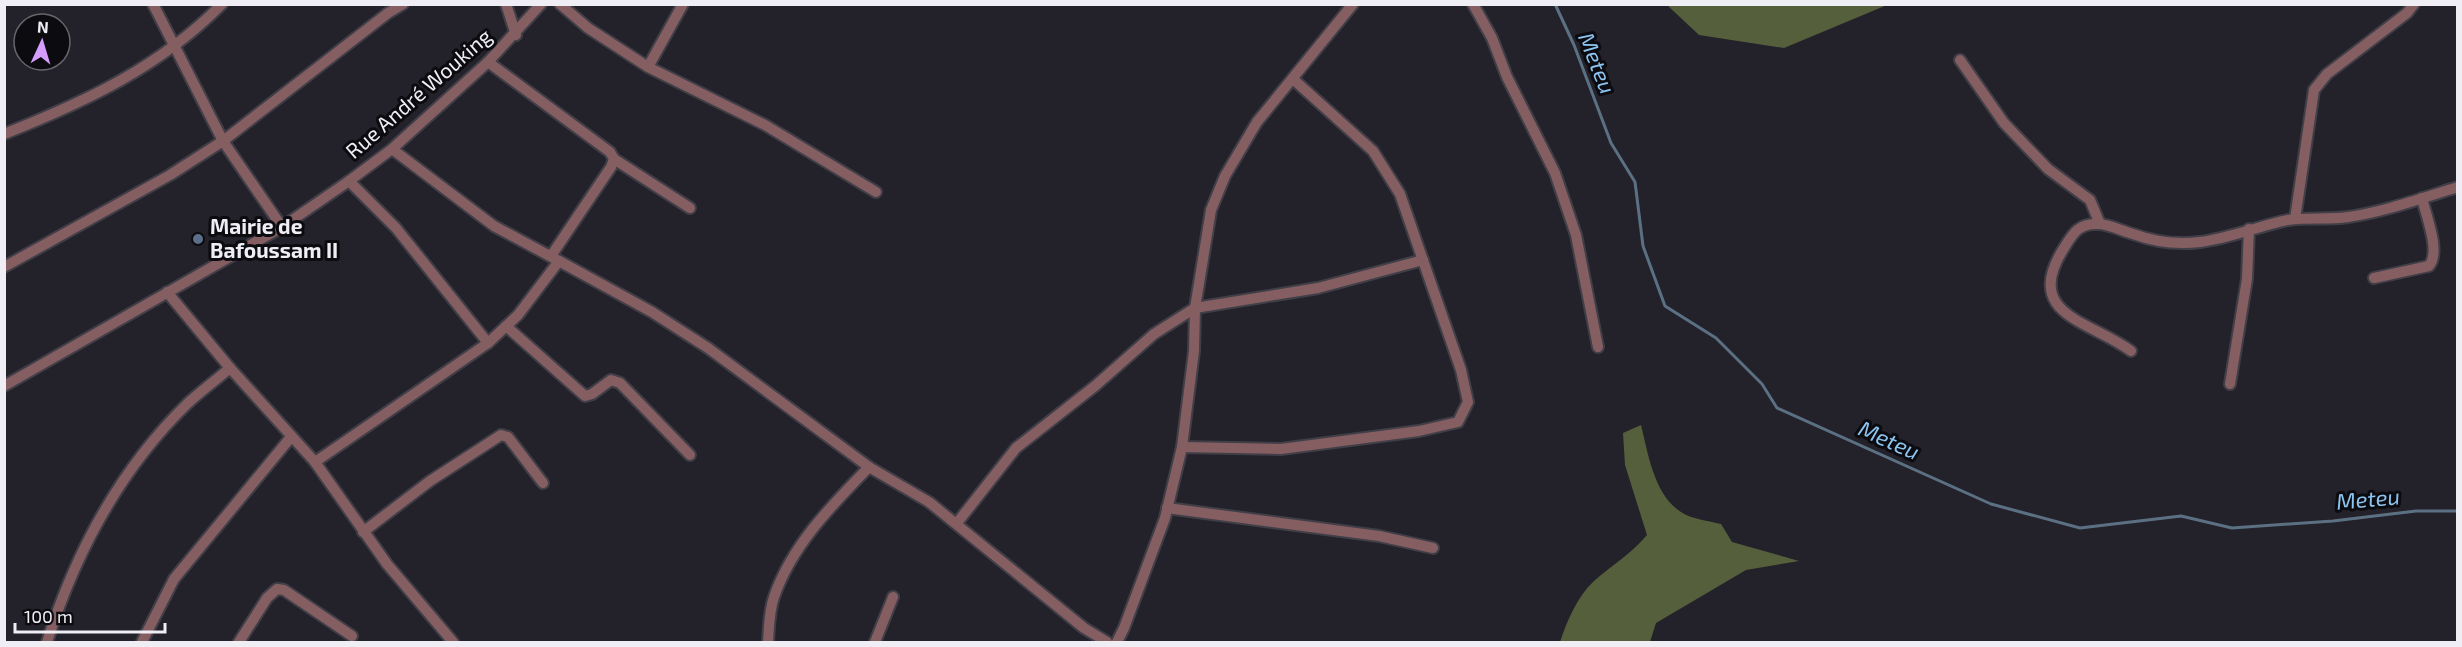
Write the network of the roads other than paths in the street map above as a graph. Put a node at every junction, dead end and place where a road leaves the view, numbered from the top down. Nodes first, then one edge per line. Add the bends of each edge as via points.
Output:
1 (153, 4) edge
2 (222, 4) edge
3 (403, 4) edge
4 (506, 4) edge
5 (541, 4) edge
6 (560, 4) edge
7 (683, 4) edge
8 (1353, 4) edge
9 (1473, 4) edge
10 (2414, 4) edge
11 (516, 35) junction
12 (174, 48) junction
13 (1960, 60) dead end
14 (488, 62) junction
15 (648, 67) junction
16 (1293, 79) junction
17 (4, 134) edge
18 (223, 141) junction
19 (393, 149) junction
20 (614, 159) junction
21 (349, 181) junction
22 (2457, 187) edge
23 (876, 192) dead end
24 (2422, 198) junction
25 (690, 208) dead end
26 (2295, 219) junction
27 (2100, 224) junction
28 (282, 227) junction
29 (2250, 229) junction
30 (555, 258) junction
31 (1423, 260) junction
32 (4, 267) edge
33 (2374, 278) dead end
34 (167, 292) junction
35 (1195, 308) junction
36 (506, 326) junction
37 (488, 343) junction
38 (1598, 347) dead end
39 (2131, 351) dead end
40 (230, 368) junction
41 (2230, 384) dead end
42 (4, 386) edge
43 (291, 437) junction
44 (1182, 447) junction
45 (690, 455) dead end
46 (315, 462) junction
47 (869, 466) junction
48 (543, 483) dead end
49 (1167, 508) junction
50 (957, 523) junction
51 (363, 532) junction
52 (1433, 548) dead end
53 (893, 597) dead end
54 (352, 636) dead end
55 (47, 642) edge
56 (142, 642) edge
57 (239, 642) edge
58 (453, 642) edge
59 (768, 642) edge
60 (875, 642) edge
61 (1107, 642) edge
62 (1117, 642) edge

1 - 12 street
2 - 12 street
3 - 18 street
4 - 11 street
5 - 11 street, Rue André Wouking
6 - 15 street via 588,28
7 - 15 street
8 - 16 street
9 - 38 street via 1555,173 1576,235
10 - 26 street via 2327,74 2314,90
11 - 14 street, Rue André Wouking
12 - 17 street via 119,84
12 - 18 street
13 - 27 street via 2004,123 2048,169 2090,200
14 - 19 street, Rue André Wouking
14 - 20 street via 610,152
15 - 23 street via 765,126
16 - 31 street via 1373,151 1400,194
16 - 35 street via 1257,122 1225,176 1211,210
18 - 28 street
18 - 32 street via 170,175
19 - 21 street, Rue André Wouking
19 - 30 street via 494,226
20 - 25 street
20 - 30 street
21 - 28 street, Rue André Wouking
21 - 37 street via 396,228
22 - 24 street
24 - 26 street via 2352,216
24 - 33 street via 2433,261 2428,266
26 - 29 street
27 - 29 street via 2178,244
27 - 39 street via 2085,224 2075,230 2050,277 2051,296 2062,313 2111,336
28 - 34 street, Rue André Wouking
29 - 41 street via 2247,279
30 - 36 street via 518,315
30 - 47 street via 708,348
31 - 35 street via 1318,288
31 - 44 street via 1468,402 1458,422 1419,431 1281,449
34 - 40 street
34 - 42 street, Rue André Wouking
35 - 44 street via 1194,351
35 - 50 street via 1154,334 1016,448
36 - 37 street
36 - 45 street via 585,396 611,380 620,382
37 - 46 street
40 - 43 street
40 - 55 street via 187,404 102,513 80,554
43 - 46 street
43 - 56 street via 174,579
44 - 49 street
46 - 51 street
47 - 50 street
47 - 59 street via 827,511 785,571 773,599
48 - 51 street via 508,437 501,435 430,481
49 - 52 street via 1380,536
49 - 62 street
50 - 61 street via 1084,628
51 - 58 street
53 - 60 street
54 - 57 street via 277,589

